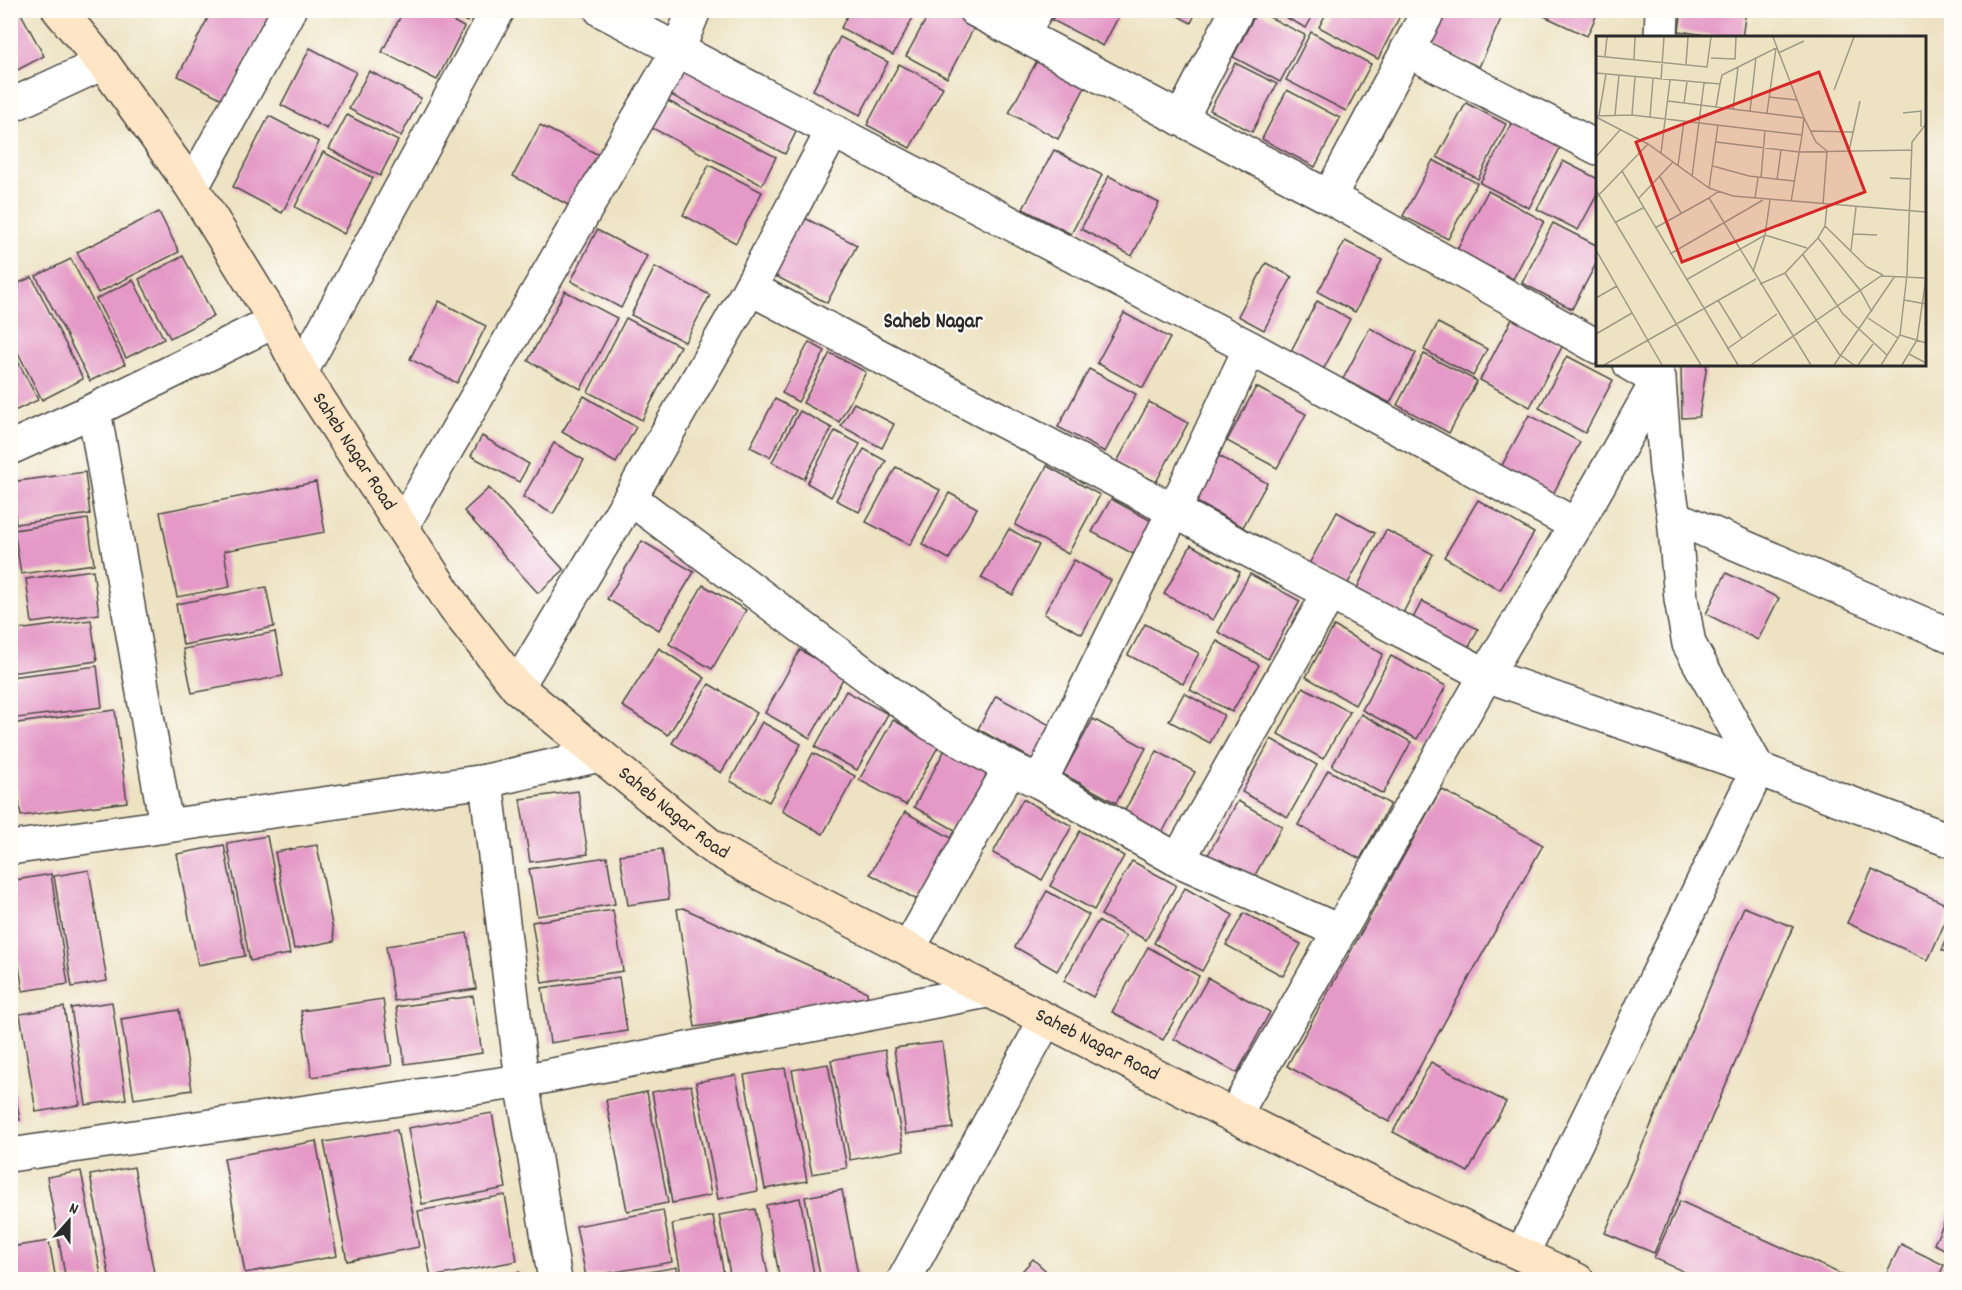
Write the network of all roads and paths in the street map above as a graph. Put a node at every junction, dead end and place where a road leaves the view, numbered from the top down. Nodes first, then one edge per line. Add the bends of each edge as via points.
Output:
1 (59, 10) edge
2 (289, 10) edge
3 (498, 10) edge
4 (601, 10) edge
5 (694, 10) edge
6 (975, 10) edge
7 (1237, 10) edge
8 (1429, 10) edge
9 (1662, 10) edge
10 (1029, 23) edge
11 (1660, 36) edge
12 (678, 50) junction
13 (1407, 50) junction
14 (103, 63) junction
15 (10, 106) edge
16 (1181, 119) junction
17 (832, 132) junction
18 (1596, 147) edge
19 (192, 187) junction
20 (1329, 197) junction
21 (750, 288) junction
22 (275, 321) junction
23 (1596, 346) edge
24 (1250, 348) junction
25 (1636, 366) edge
26 (301, 372) junction
27 (1659, 373) edge
28 (94, 410) junction
29 (10, 448) edge
30 (630, 498) junction
31 (1174, 511) junction
32 (1674, 517) junction
33 (1576, 525) junction
34 (402, 526) junction
35 (1329, 594) junction
36 (1952, 636) edge
37 (1486, 675) junction
38 (517, 687) junction
39 (600, 754) junction
40 (1010, 768) junction
41 (1758, 769) junction
42 (486, 781) junction
43 (1041, 782) junction
44 (166, 825) junction
45 (1952, 841) edge
46 (10, 848) edge
47 (1178, 860) junction
48 (1339, 931) junction
49 (909, 948) junction
50 (987, 991) junction
51 (1045, 1021) junction
52 (522, 1081) junction
53 (1234, 1116) junction
54 (10, 1155) edge
55 (1522, 1254) junction
56 (1564, 1277) edge
57 (555, 1280) edge
58 (904, 1280) edge

1 - 14 street, Saheb Nagar Road
2 - 19 street
3 - 26 street
4 - 12 street
5 - 12 street
6 - 10 street
7 - 16 street
8 - 13 street
9 - 11 street
10 - 16 street
12 - 17 street
12 - 34 street
13 - 18 street
13 - 20 street
14 - 15 street
14 - 19 street, Saheb Nagar Road
16 - 20 street
17 - 21 street
17 - 24 street
19 - 22 street, Saheb Nagar Road
20 - 23 street
21 - 30 street
21 - 31 street
22 - 26 street, Saheb Nagar Road
22 - 28 street
24 - 31 street
24 - 33 street
25 - 27 street
26 - 34 street, Saheb Nagar Road
27 - 32 street via 1666,470
27 - 33 street
28 - 29 street
28 - 44 street
30 - 38 street
30 - 40 street via 930,723
31 - 35 street
31 - 43 street
32 - 36 street
32 - 41 street via 1689,644
33 - 37 street
34 - 38 street, Saheb Nagar Road via 454,608
35 - 37 street
35 - 47 street
37 - 41 street
37 - 48 street
38 - 39 street, Saheb Nagar Road
39 - 42 street
39 - 49 street, Saheb Nagar Road via 712,847
40 - 43 street
40 - 49 street
41 - 45 street
41 - 55 street
42 - 44 street
42 - 52 street
43 - 47 street
44 - 46 street
47 - 48 street
48 - 53 street
49 - 50 street, Saheb Nagar Road
50 - 51 street, Saheb Nagar Road
50 - 52 street
51 - 53 street, Saheb Nagar Road
51 - 58 street
52 - 54 street
52 - 57 street
53 - 55 street, Saheb Nagar Road
55 - 56 street, Saheb Nagar Road

